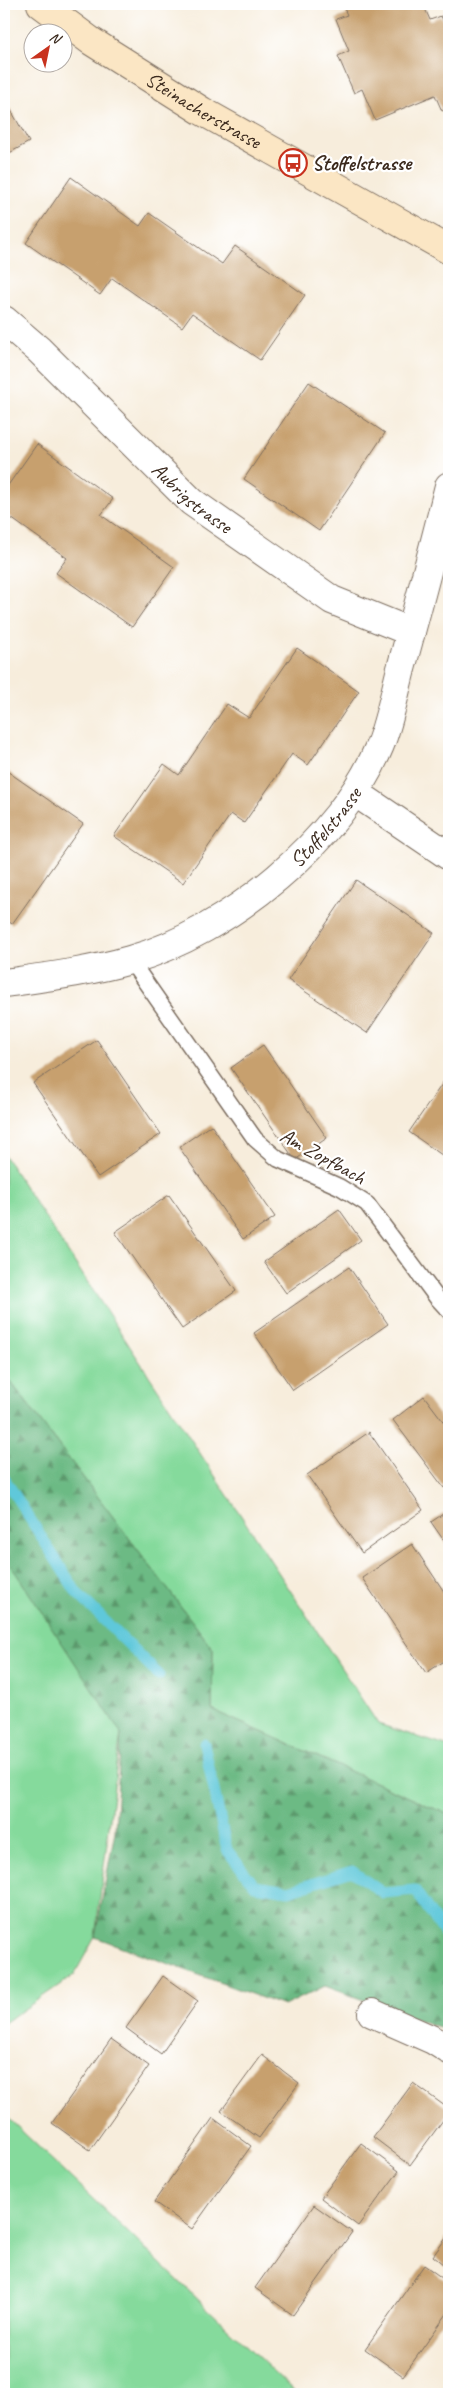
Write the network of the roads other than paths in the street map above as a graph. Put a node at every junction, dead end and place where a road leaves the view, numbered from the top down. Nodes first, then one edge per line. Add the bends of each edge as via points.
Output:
1 (42, 4) edge
2 (449, 250) edge
3 (4, 320) edge
4 (449, 486) edge
5 (411, 632) junction
6 (356, 792) junction
7 (449, 856) edge
8 (130, 960) junction
9 (4, 983) edge
10 (449, 1311) edge
11 (372, 2013) dead end
12 (449, 2050) edge

1 - 2 street, Steinacherstrasse via 91,41 202,111
3 - 5 street, Aubrigstrasse via 39,350 192,502 332,600
4 - 5 street, Stoffelstrasse
5 - 6 street, Stoffelstrasse via 380,744
6 - 7 street
6 - 8 street, Stoffelstrasse via 309,848 265,888 189,937
8 - 9 street, Stoffelstrasse via 71,974
8 - 10 lane, Am Zopfbach via 255,1140 278,1159 340,1187 367,1204
11 - 12 street

